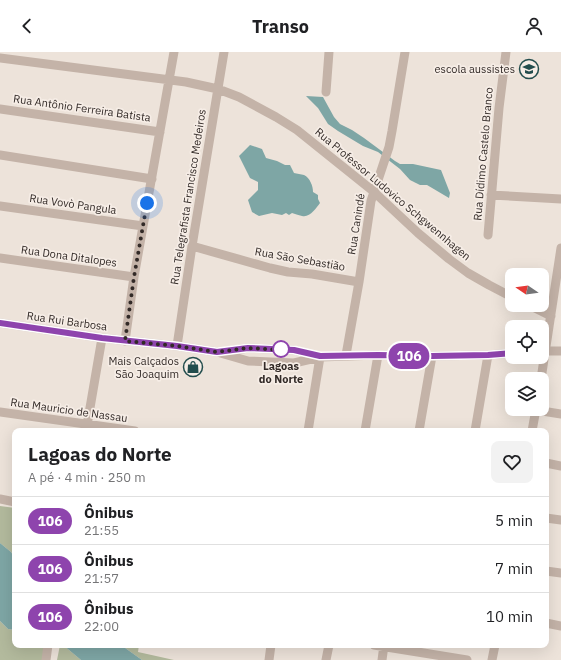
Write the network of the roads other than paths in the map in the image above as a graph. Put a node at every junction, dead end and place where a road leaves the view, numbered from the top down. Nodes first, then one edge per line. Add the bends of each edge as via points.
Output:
1 (174, 52) edge
2 (224, 52) edge
3 (329, 52) edge
4 (405, 52) edge
5 (506, 52) edge
6 (0, 58) edge
7 (169, 80) junction
8 (218, 89) junction
9 (326, 92) dead end
10 (0, 109) edge
11 (160, 132) junction
12 (0, 156) edge
13 (152, 179) junction
14 (374, 191) junction
15 (491, 195) junction
16 (561, 200) edge
17 (0, 206) edge
18 (143, 226) junction
19 (488, 234) dead end
20 (192, 246) junction
21 (561, 248) edge
22 (0, 258) edge
23 (134, 277) junction
24 (359, 282) junction
25 (505, 294) edge
26 (543, 312) edge
27 (551, 316) junction
28 (0, 323) edge
29 (549, 326) edge
30 (102, 338) junction
31 (125, 341) junction
32 (177, 346) junction
33 (549, 351) edge
34 (561, 351) edge
35 (217, 352) junction
36 (505, 354) edge
37 (346, 355) junction
38 (378, 355) junction
39 (488, 355) junction
40 (320, 356) junction
41 (432, 356) junction
42 (0, 412) edge
43 (549, 412) edge
44 (561, 414) edge
45 (535, 416) edge
46 (87, 428) edge
47 (308, 428) edge
48 (366, 428) edge
49 (420, 428) edge
50 (476, 428) edge
51 (533, 428) edge
52 (549, 464) edge
53 (561, 466) edge
54 (0, 499) edge
55 (12, 501) edge
56 (549, 518) edge
57 (561, 520) edge
58 (549, 571) edge
59 (561, 573) edge
60 (549, 624) edge
61 (561, 626) edge
62 (48, 648) edge
63 (271, 648) edge
64 (328, 648) edge
65 (384, 648) edge
66 (393, 648) edge
67 (494, 648) edge
68 (436, 657) edge
69 (46, 660) edge
70 (269, 660) edge
71 (326, 660) edge
72 (382, 660) edge
73 (468, 660) edge
74 (492, 660) edge

1 - 7 street
2 - 8 street, Rua Telegrafista Francisco Medeiros
3 - 9 street
4 - 14 street, Rua Canindé via 392,131
5 - 15 street, Rua Dídimo Castelo Branco
6 - 7 street, Rua Professor Ludovico Schgwennhagen
7 - 8 street, Rua Professor Ludovico Schgwennhagen
7 - 11 street
8 - 14 street, Rua Professor Ludovico Schgwennhagen via 257,106 297,130
8 - 20 street, Rua Telegrafista Francisco Medeiros
10 - 11 street, Rua Antônio Ferreira Batista
11 - 13 street
12 - 13 street
13 - 18 street
14 - 24 street, Rua Canindé
14 - 25 street, Rua Professor Ludovico Schgwennhagen via 449,259
15 - 16 street
15 - 19 street, Rua Dídimo Castelo Branco
17 - 18 street, Rua Vovò Pangula
18 - 23 street
20 - 24 street, Rua São Sebastião via 270,268
20 - 32 street, Rua Telegrafista Francisco Medeiros
21 - 27 street
22 - 23 street, Rua Dona Ditalopes
23 - 31 street
24 - 37 street, Rua Canindé
26 - 27 street
27 - 29 street
28 - 30 street, Rua Rui Barbosa
30 - 31 street, Rua Rui Barbosa
30 - 46 street
31 - 32 street, Rua Rui Barbosa
32 - 35 street, Rua Rui Barbosa
33 - 34 street
35 - 40 street via 248,348 294,350
35 - 40 street, Rua Rui Barbosa via 248,361 294,364
36 - 39 street, Rua Rui Barbosa
37 - 38 street, Rua Rui Barbosa
37 - 40 street, Rua Rui Barbosa
38 - 41 street, Rua Rui Barbosa
38 - 48 street
39 - 41 street, Rua Rui Barbosa
39 - 50 street
40 - 47 street
41 - 49 street
42 - 46 street, Rua Mauricio de Nassau
43 - 44 street
45 - 51 street
52 - 53 street
54 - 55 street
56 - 57 street
58 - 59 street
60 - 61 street
62 - 69 street
63 - 70 street
64 - 71 street
65 - 72 street
66 - 68 street
67 - 74 street
68 - 73 street

